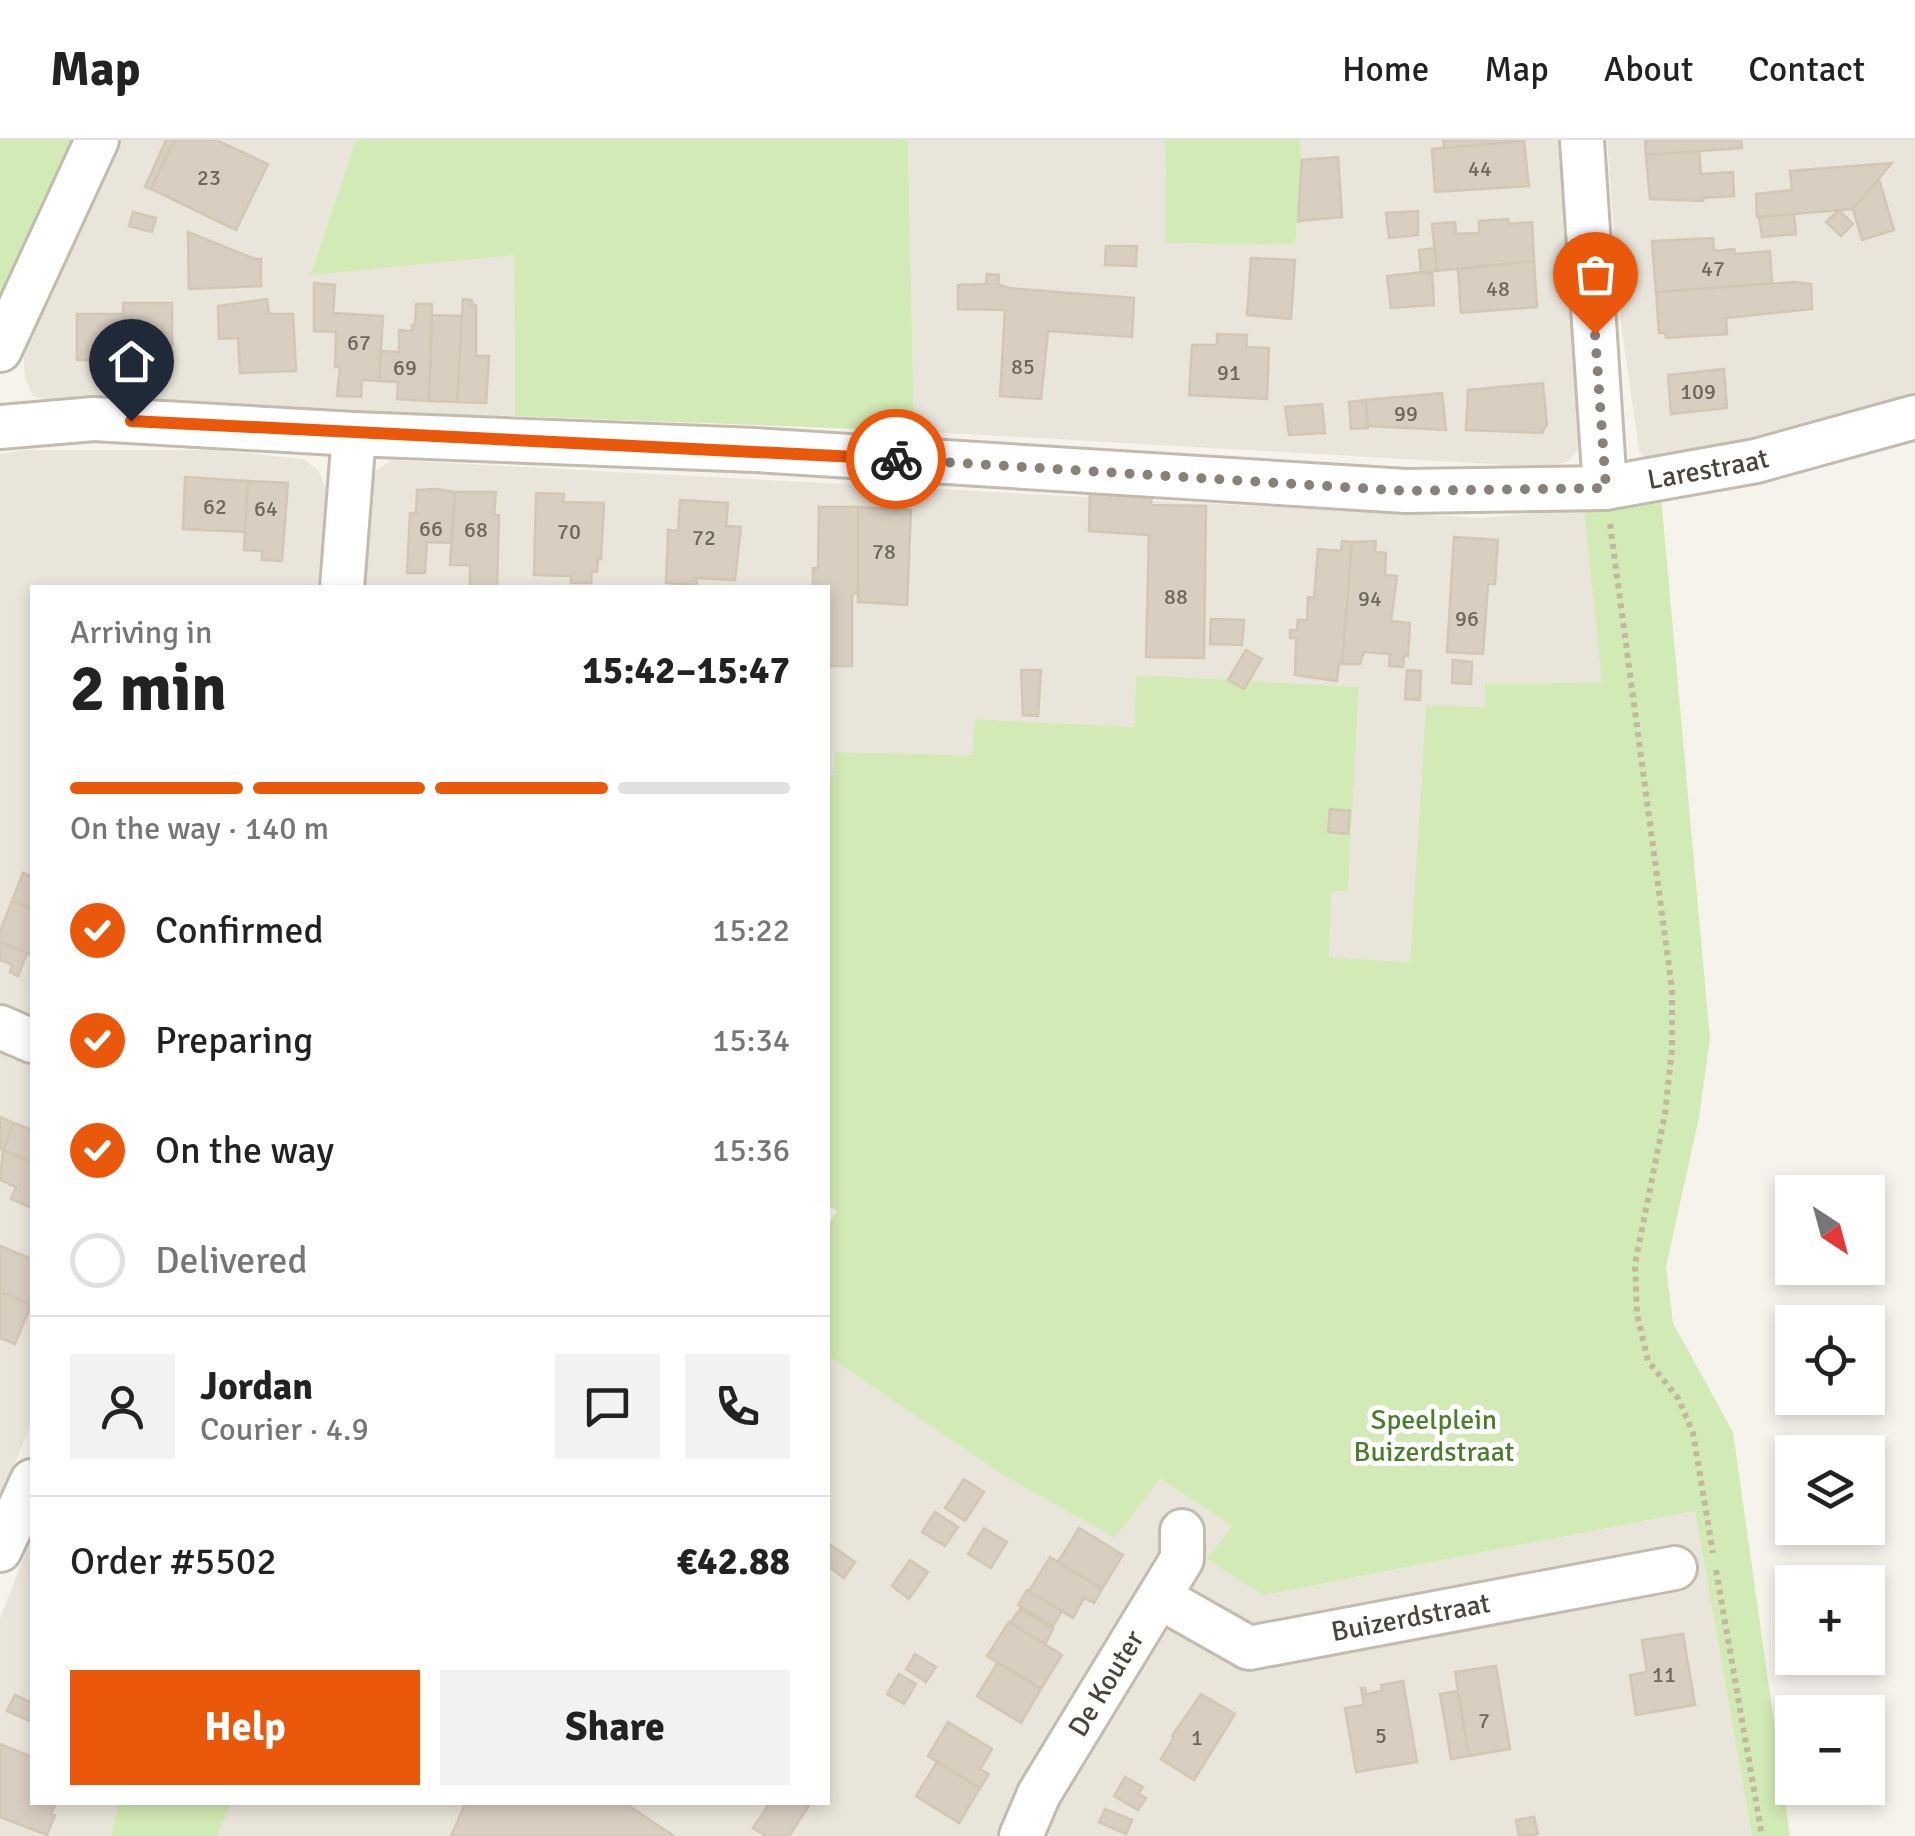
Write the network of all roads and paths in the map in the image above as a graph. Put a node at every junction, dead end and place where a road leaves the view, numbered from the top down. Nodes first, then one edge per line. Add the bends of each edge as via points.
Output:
1 (98, 140) edge
2 (1582, 140) edge
3 (0, 350) edge
4 (1915, 416) edge
5 (0, 426) edge
6 (354, 434) junction
7 (1606, 488) junction
8 (342, 585) edge
9 (0, 1027) edge
10 (30, 1040) edge
11 (30, 1485) edge
12 (1182, 1531) dead end
13 (0, 1550) edge
14 (1675, 1568) dead end
15 (1159, 1597) junction
16 (1021, 1836) edge
17 (1762, 1836) edge

1 - 3 street
2 - 7 street
4 - 7 street, Larestraat via 1756,461
5 - 6 street, Larestraat via 94,419
6 - 7 street, Larestraat via 756,450 1406,491
6 - 8 street
7 - 17 path via 1672,990 1666,1114 1635,1264 1636,1314 1648,1360 1678,1398 1693,1433
9 - 10 street
11 - 13 street
12 - 15 street, De Kouter via 1182,1558
14 - 15 street, Buizerdstraat via 1248,1648
15 - 16 street, De Kouter via 1039,1794

